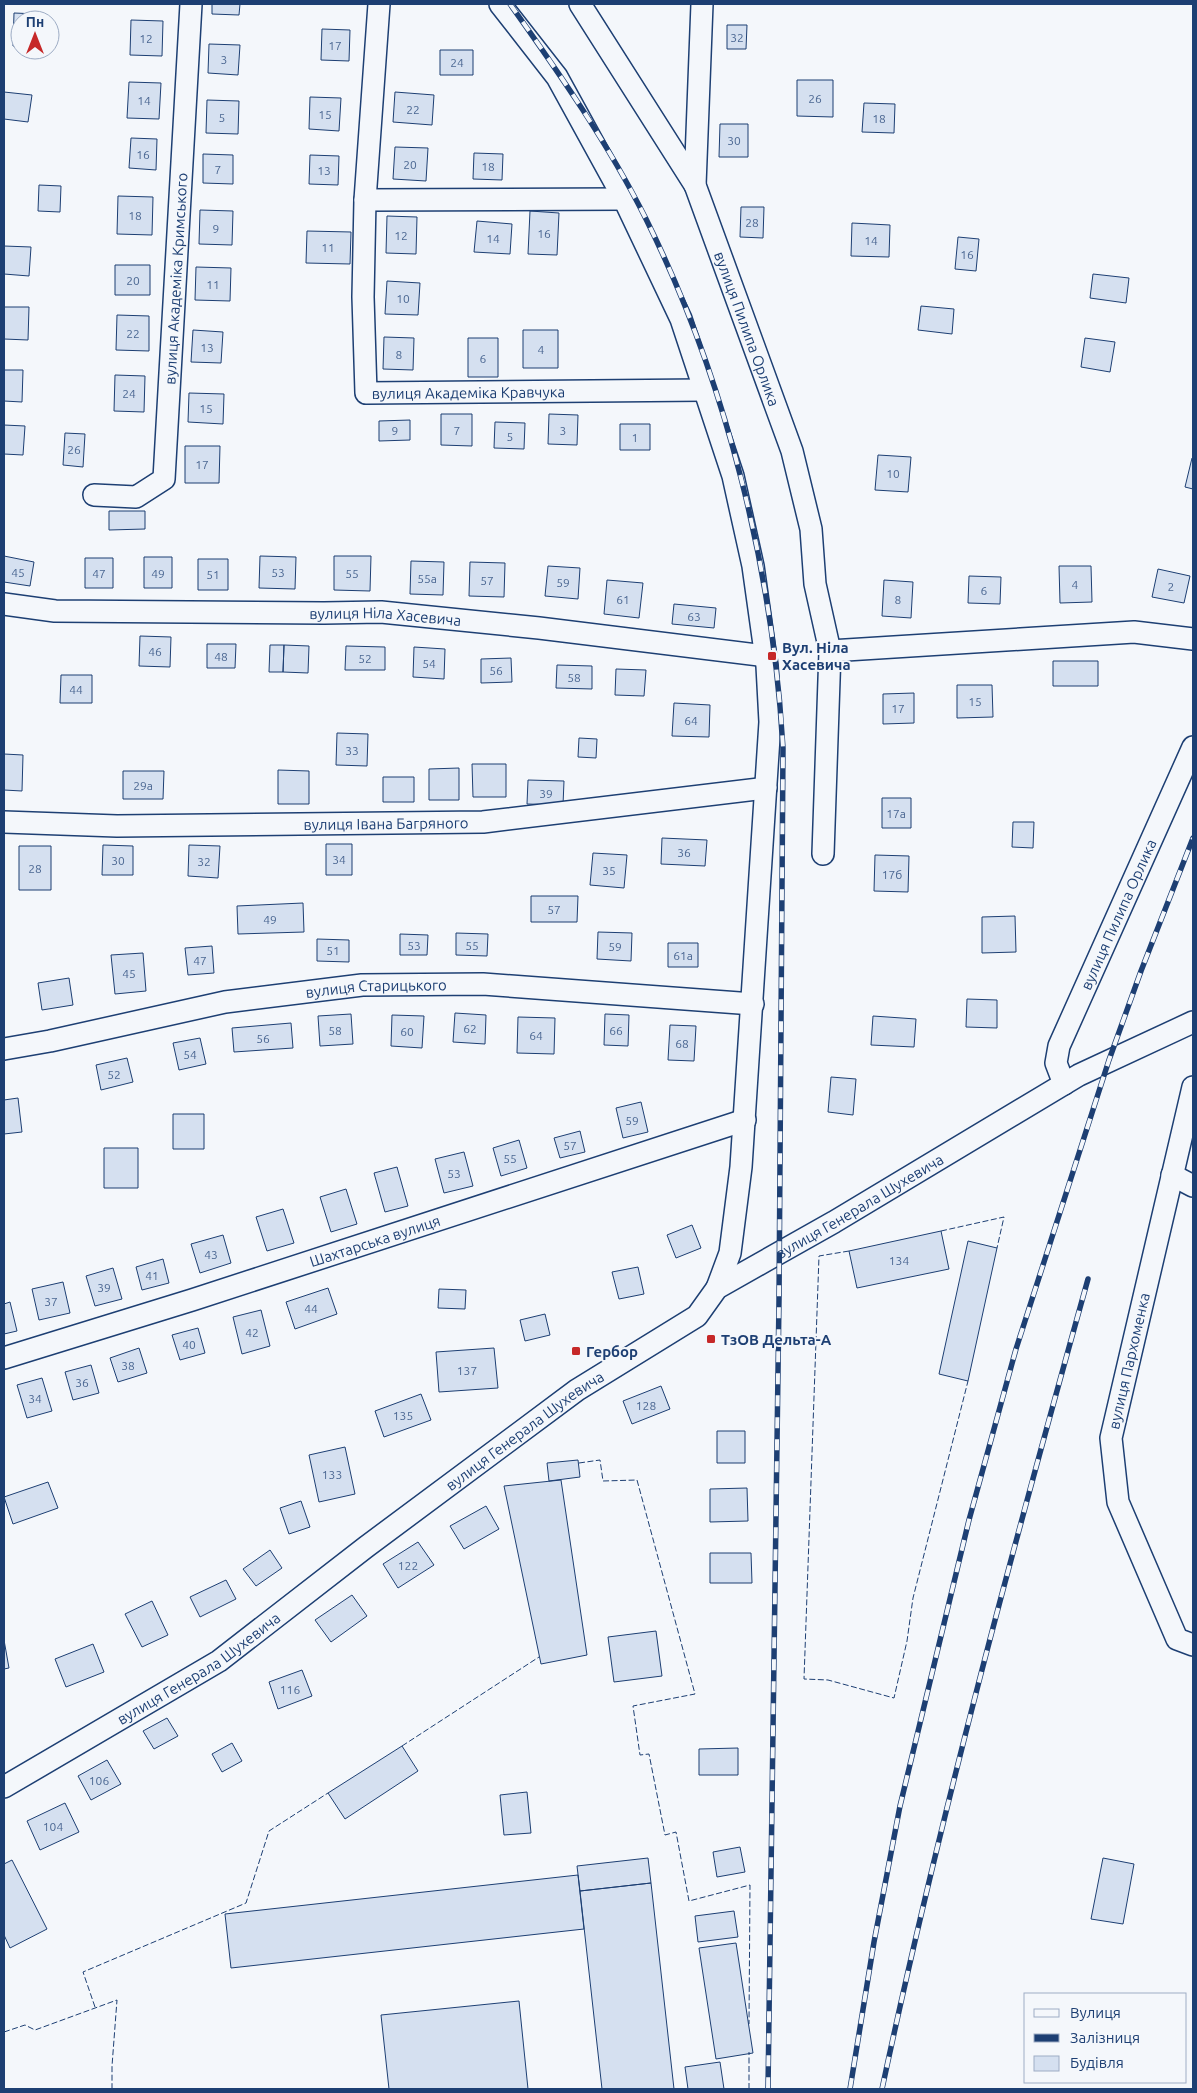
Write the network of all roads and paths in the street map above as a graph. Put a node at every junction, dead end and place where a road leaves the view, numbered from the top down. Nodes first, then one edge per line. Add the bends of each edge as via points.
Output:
1 (190, 4) edge
2 (379, 4) edge
3 (500, 4) edge
4 (580, 4) edge
5 (702, 4) edge
6 (695, 185) junction
7 (624, 199) junction
8 (365, 200) junction
9 (704, 390) junction
10 (94, 495) dead end
11 (4, 604) edge
12 (1193, 638) edge
13 (830, 651) junction
14 (766, 656) junction
15 (1193, 748) edge
16 (766, 788) junction
17 (4, 822) edge
18 (823, 854) dead end
19 (753, 1004) junction
20 (1193, 1022) edge
21 (4, 1049) edge
22 (1072, 1079) junction
23 (1193, 1086) edge
24 (745, 1120) junction
25 (1172, 1175) junction
26 (1193, 1186) edge
27 (717, 1288) junction
28 (4, 1358) edge
29 (1193, 1645) edge
30 (4, 1787) edge

1 - 10 street, вулиця Академіка Кримського via 164,479 136,497
2 - 8 street, вулиця Академіка Кравчука
3 - 7 street via 557,77
4 - 6 street
5 - 6 street, вулиця Пилипа Орлика
6 - 13 street, вулиця Пилипа Орлика via 792,451 811,529 815,584
7 - 8 street
7 - 9 street via 681,319
8 - 9 street, вулиця Академіка Кравчука via 363,297 367,394
9 - 14 street via 733,476 753,566
11 - 14 street, вулиця Ніла Хасевича via 55,611 381,612
12 - 13 street via 1134,632
13 - 18 street, вулиця Пилипа Орлика
14 - 16 street via 770,722
15 - 22 street, вулиця Пилипа Орлика via 1059,1046 1056,1063
16 - 17 street, вулиця Івана Багряного via 483,822 117,826
16 - 19 street
19 - 21 street, вулиця Старицького via 484,984 362,985 224,1002
19 - 24 street
20 - 22 street, вулиця Генерала Шухевича
22 - 27 street, вулиця Генерала Шухевича
23 - 25 street, вулиця Пархоменка
24 - 27 street via 730,1253
24 - 28 street, Шахтарська вулиця
25 - 26 street
25 - 29 street, вулиця Пархоменка via 1110,1438 1118,1502 1176,1639
27 - 30 street, вулиця Генерала Шухевича via 697,1316 577,1390 219,1661

